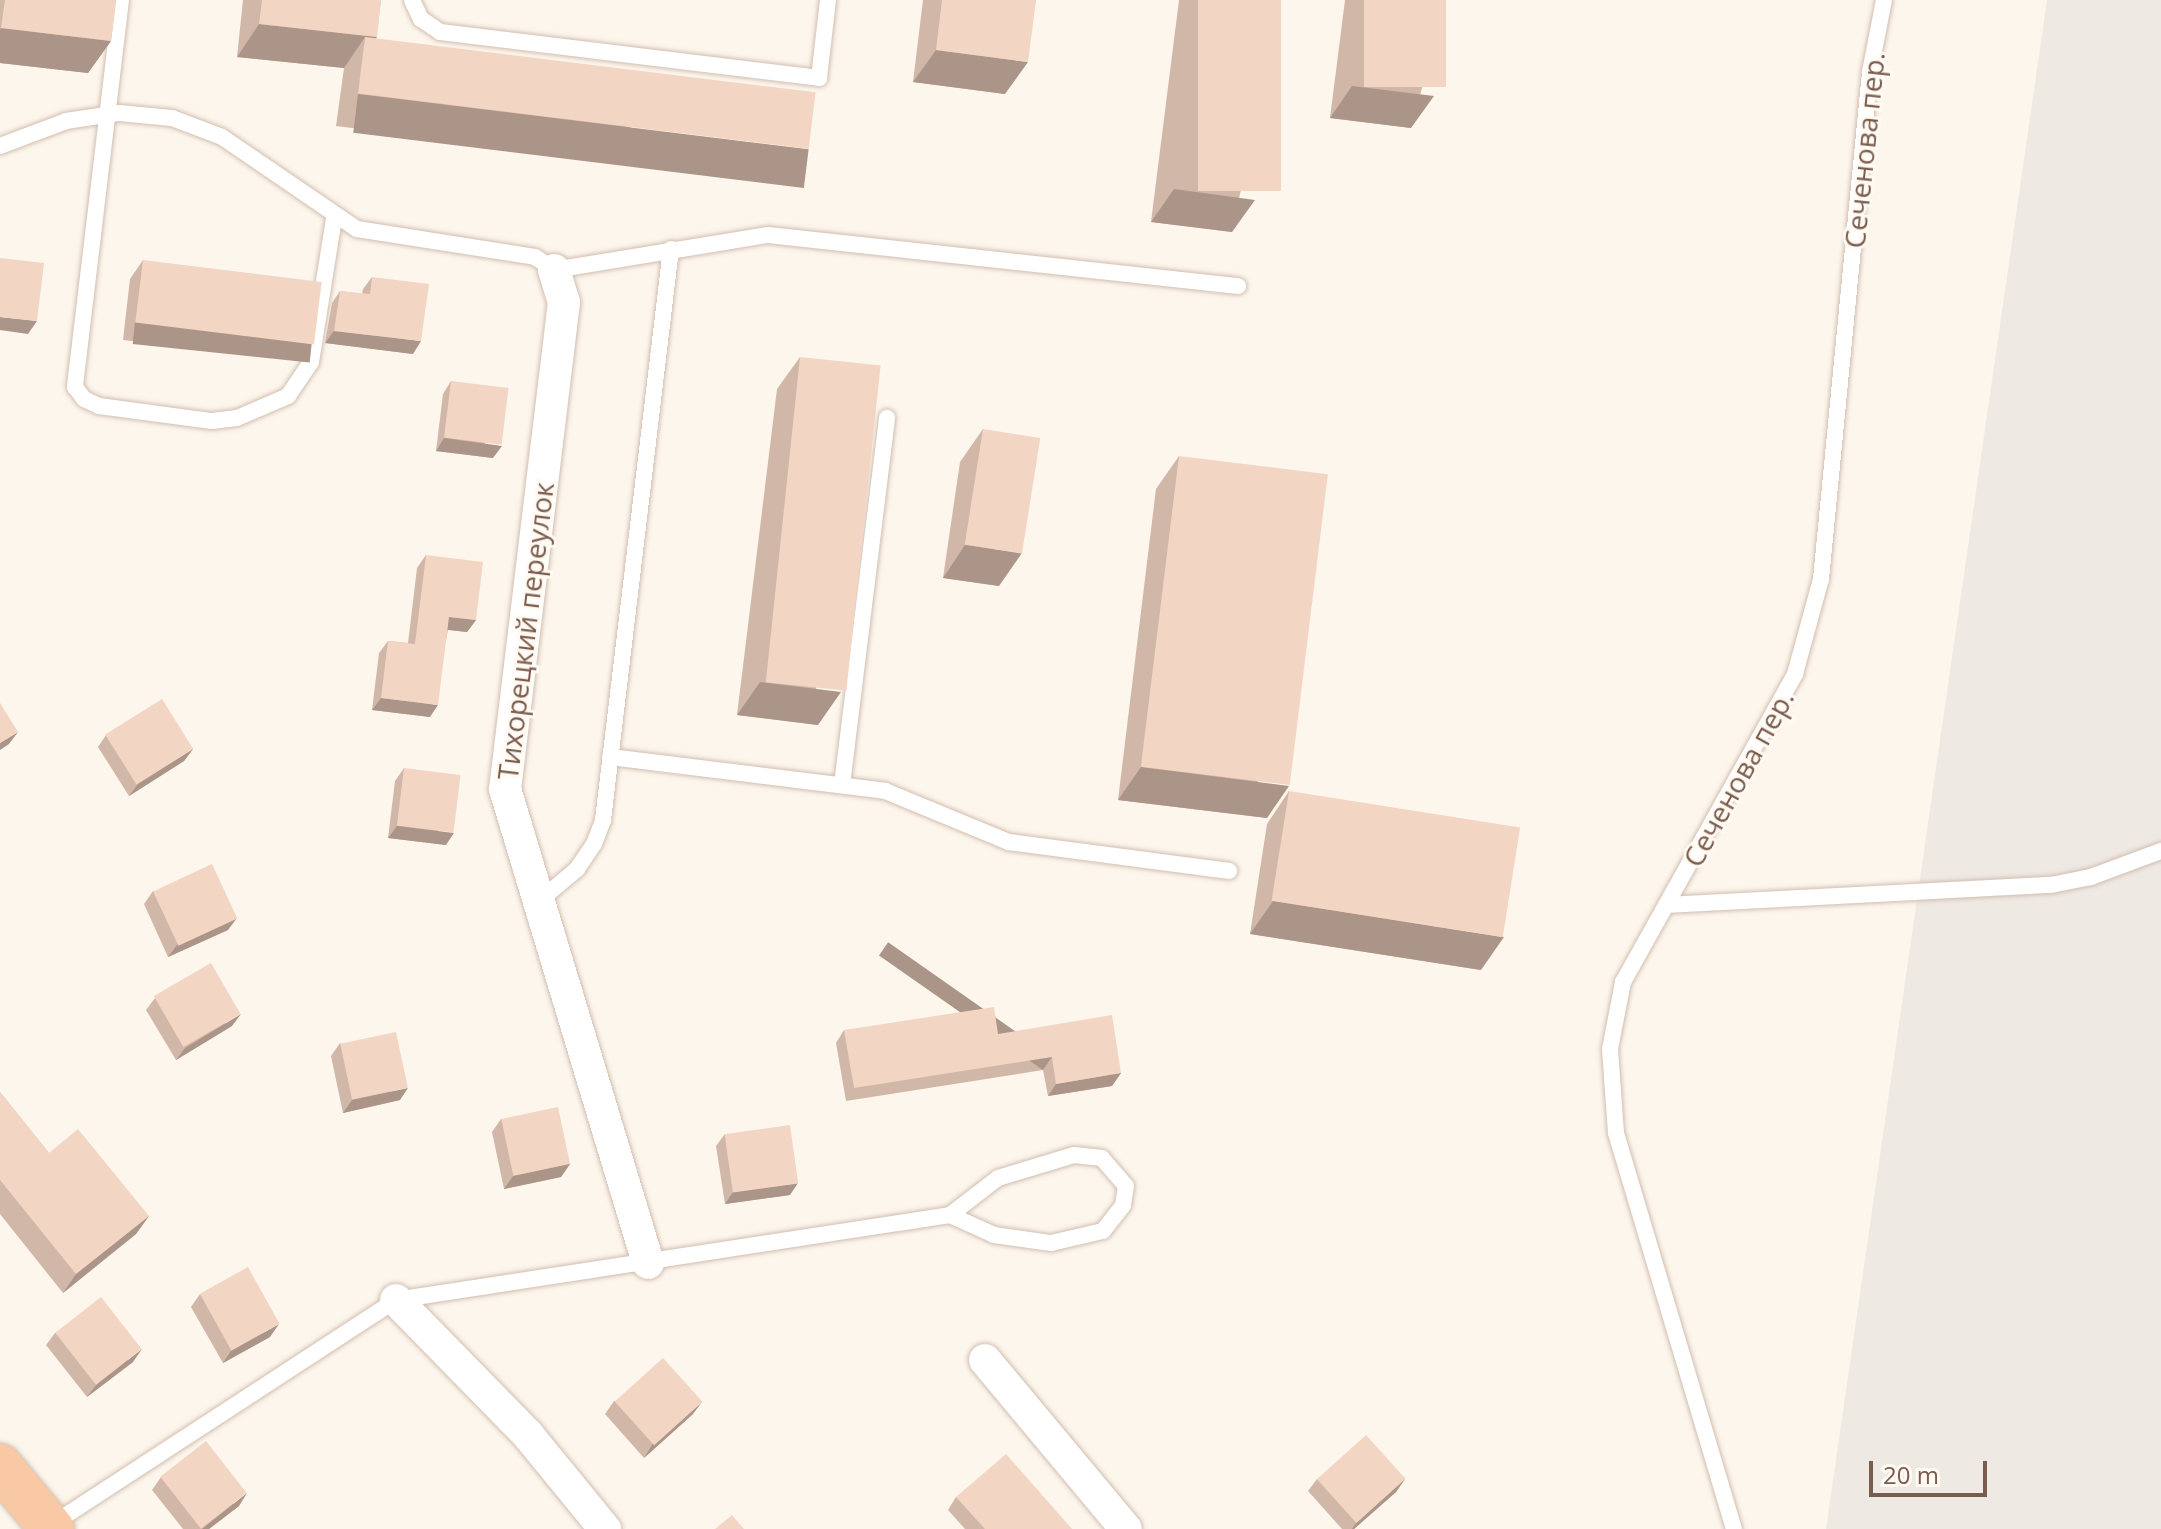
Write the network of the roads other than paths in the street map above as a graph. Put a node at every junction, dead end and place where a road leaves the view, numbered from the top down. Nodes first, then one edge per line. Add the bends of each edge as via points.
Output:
1 (121, 0) edge
2 (412, 0) edge
3 (828, 0) edge
4 (1884, 0) edge
5 (108, 115) junction
6 (0, 146) edge
7 (334, 218) junction
8 (671, 249) junction
9 (554, 270) junction
10 (1238, 286) dead end
11 (887, 418) dead end
12 (610, 757) junction
13 (842, 785) junction
14 (2161, 851) edge
15 (1229, 871) dead end
16 (539, 901) junction
17 (1666, 905) junction
18 (950, 1215) junction
19 (648, 1263) junction
20 (396, 1300) junction
21 (985, 1360) dead end
22 (0, 1466) edge
23 (49, 1528) edge
24 (605, 1529) edge
25 (1126, 1529) edge
26 (1734, 1529) edge

1 - 5 lane
2 - 3 lane via 421,19 440,32 819,78
4 - 17 lane, Сеченова пер. via 1870,72 1821,579 1795,674
5 - 6 lane via 66,121
5 - 7 lane via 172,118 222,137
5 - 7 lane via 75,387 91,403 212,421 237,418 288,396 311,362
7 - 9 lane via 383,237 535,257
8 - 9 lane
8 - 10 lane via 795,236
8 - 12 lane
9 - 16 street, Тихорецкий переулок via 564,302 505,789
11 - 13 lane
12 - 13 lane
12 - 16 lane via 594,844 577,869
13 - 15 lane via 885,791 1009,842
14 - 17 lane via 2091,877 2051,885
16 - 19 street, Тихорецкий переулок
17 - 26 lane, Сеченова пер. via 1623,982 1610,1049 1616,1133
18 - 18 lane via 994,1235 1051,1243 1103,1231 1123,1205 1126,1186 1117,1169 1102,1158 1074,1155 998,1178
18 - 19 lane
19 - 20 lane
20 - 23 lane
20 - 24 street via 528,1435
21 - 25 street
22 - 23 highway

